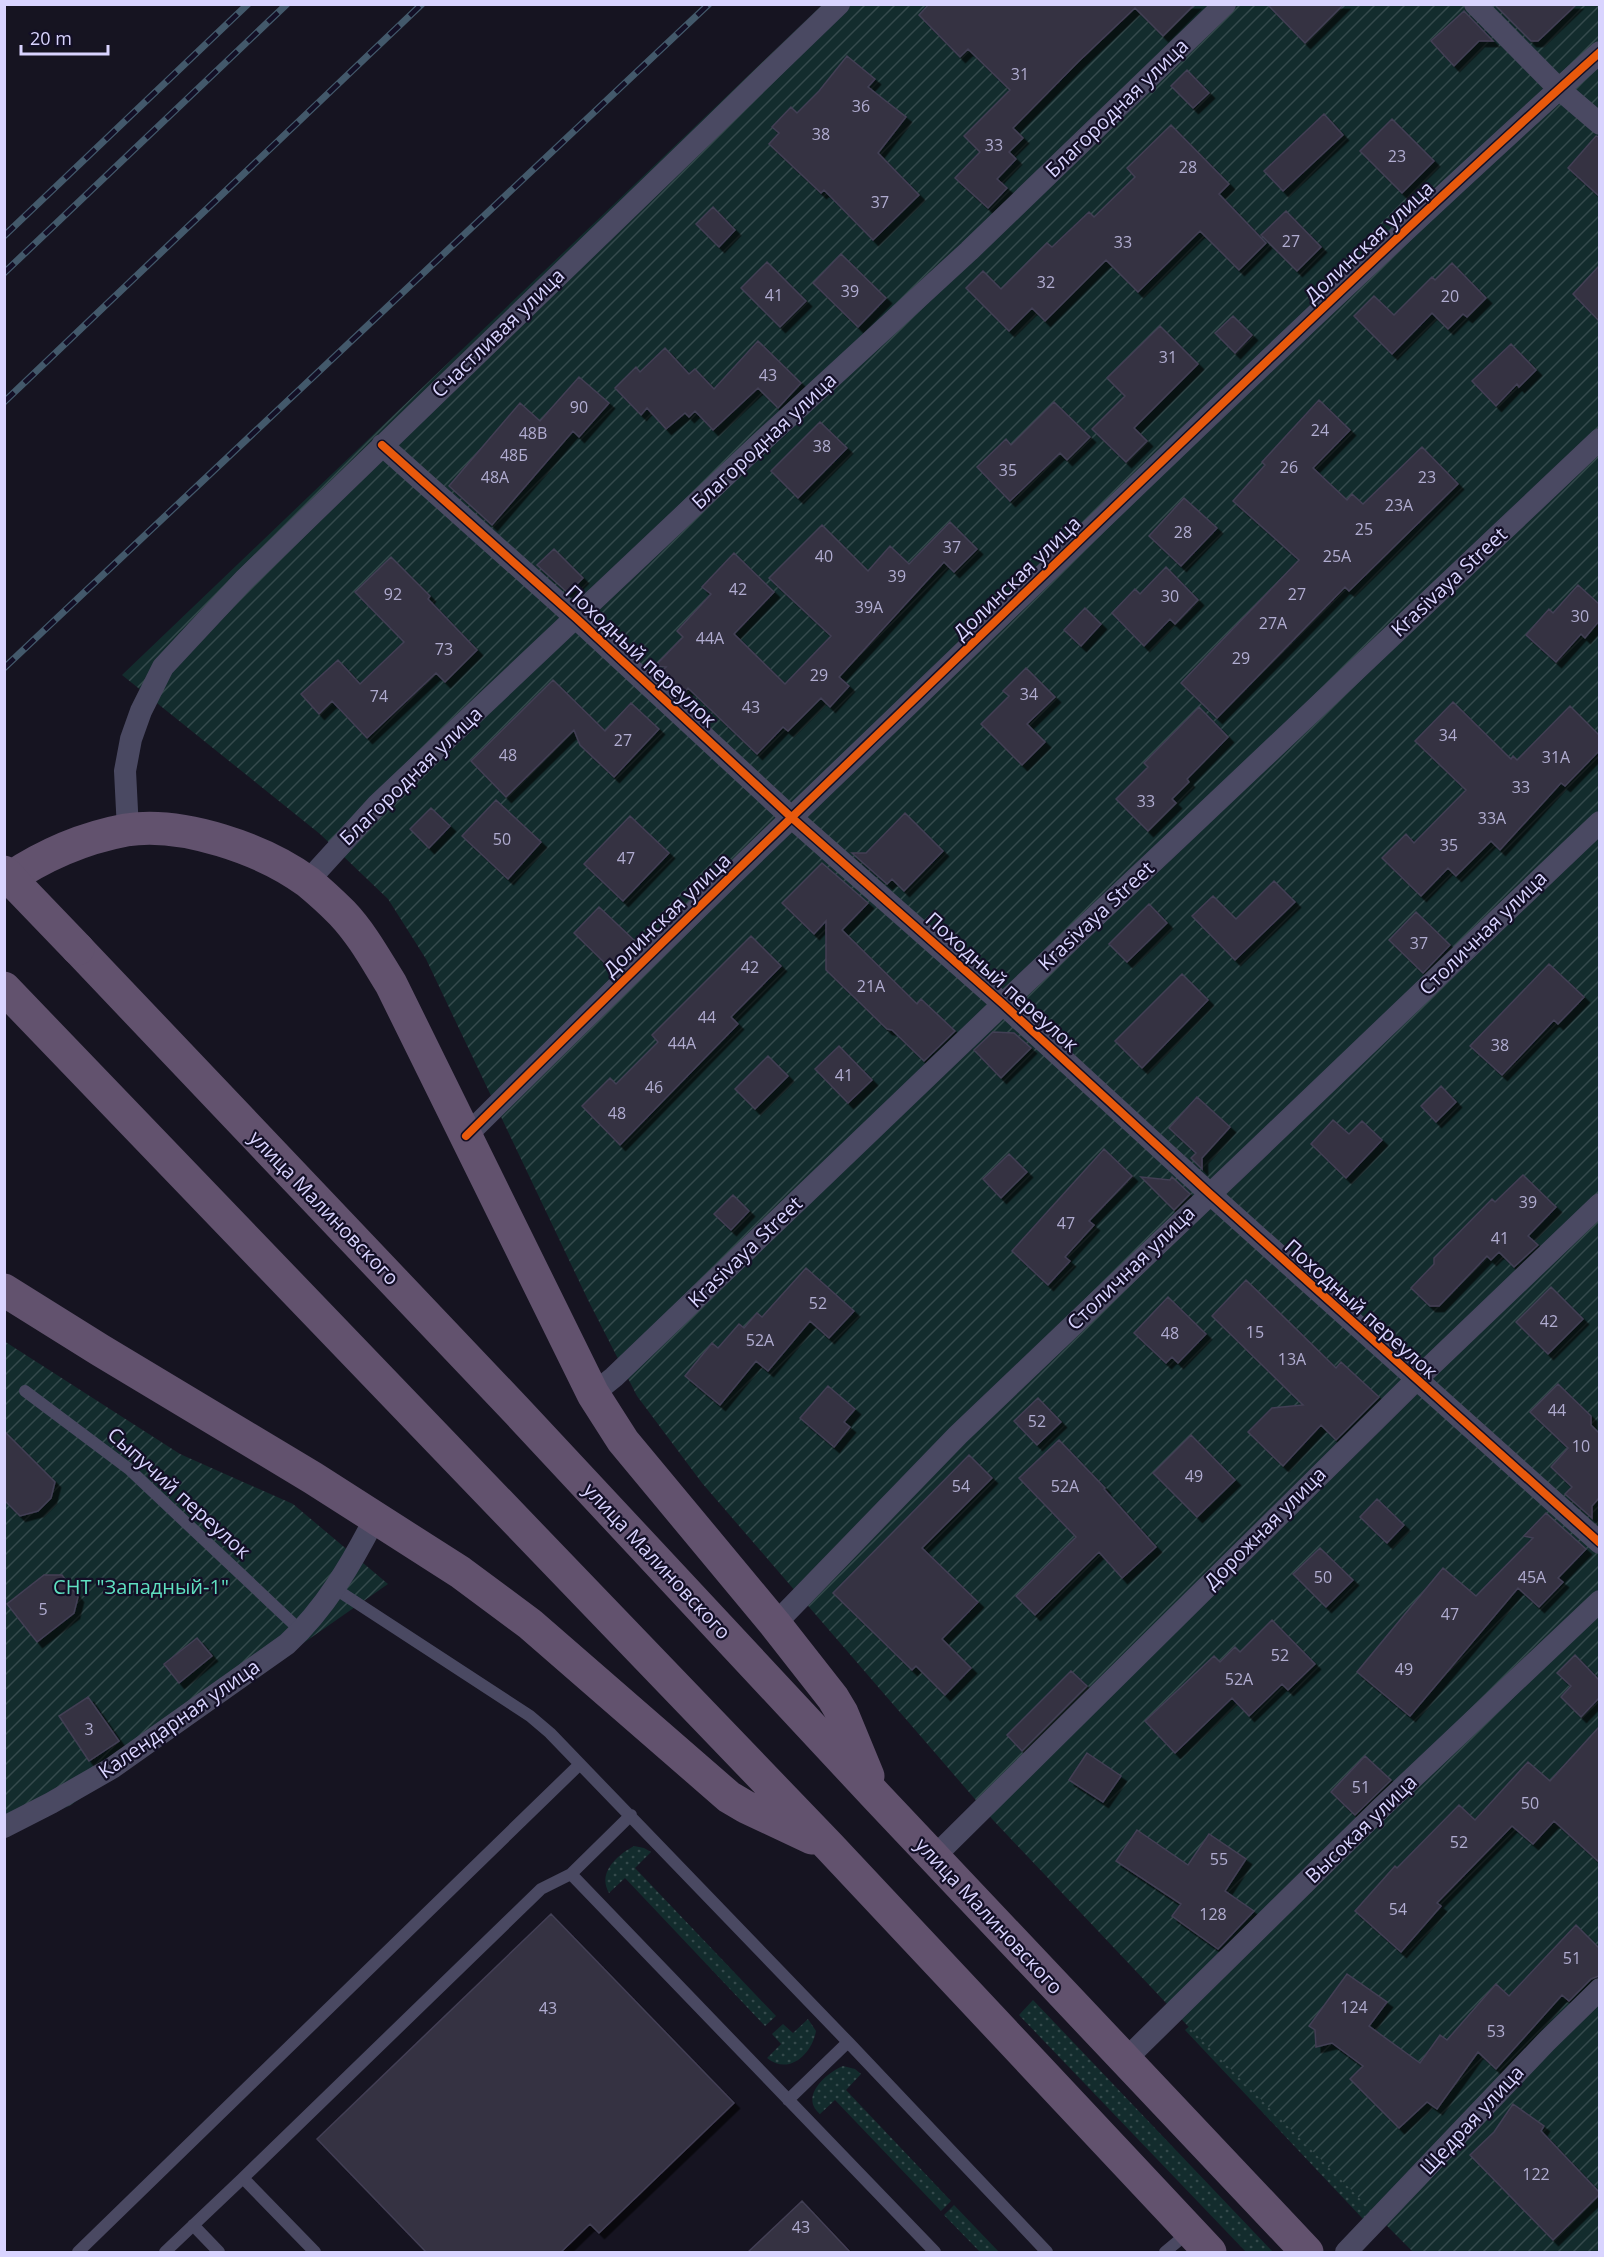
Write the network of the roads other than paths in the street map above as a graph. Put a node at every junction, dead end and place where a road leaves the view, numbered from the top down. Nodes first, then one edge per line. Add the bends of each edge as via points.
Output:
1 (839, 4) edge
2 (1225, 4) edge
3 (1475, 4) edge
4 (1599, 52) edge
5 (1559, 89) junction
6 (1599, 124) edge
7 (1599, 439) edge
8 (382, 445) junction
9 (576, 618) junction
10 (791, 817) junction
11 (1599, 822) edge
12 (128, 830) junction
13 (4, 872) edge
14 (4, 882) edge
15 (307, 882) junction
16 (12, 996) edge
17 (1003, 1004) junction
18 (466, 1137) junction
19 (1209, 1193) junction
20 (1599, 1204) edge
21 (4, 1290) edge
22 (1416, 1380) junction
23 (25, 1391) dead end
24 (593, 1394) junction
25 (375, 1518) junction
26 (1599, 1543) edge
27 (334, 1588) junction
28 (1599, 1600) edge
29 (775, 1624) junction
30 (302, 1630) junction
31 (580, 1764) junction
32 (877, 1797) junction
33 (631, 1815) junction
34 (4, 1827) edge
35 (829, 1846) junction
36 (934, 1857) junction
37 (571, 1874) junction
38 (1599, 1989) edge
39 (848, 2042) junction
40 (1125, 2060) junction
41 (788, 2100) junction
42 (243, 2178) junction
43 (193, 2225) junction
44 (1200, 2242) edge
45 (78, 2253) edge
46 (165, 2253) edge
47 (219, 2253) edge
48 (315, 2253) edge
49 (935, 2253) edge
50 (1047, 2253) edge
51 (1165, 2253) edge
52 (1307, 2253) edge
53 (1346, 2253) edge

1 - 8 street, Счастливая улица
2 - 9 street, Благородная улица
3 - 5 street
4 - 5 street, Долинская улица
5 - 6 street
5 - 10 street, Долинская улица via 1283,346
7 - 17 street, Krasivaya Street
8 - 9 street, Походный переулок
8 - 12 street, Счастливая улица via 244,580 163,667 131,739 125,771
9 - 10 street, Походный переулок
9 - 15 street, Благородная улица via 378,804
10 - 17 street, Походный переулок
10 - 18 street, Долинская улица
11 - 19 street, Столичная улица
12 - 14 highway via 87,840
12 - 15 highway via 209,836 257,854
13 - 32 highway, улица Малиновского, bridge via 518,1412
15 - 18 highway via 343,914 368,945
16 - 35 highway
17 - 19 street, Походный переулок
17 - 24 street, Krasivaya Street
18 - 24 highway
19 - 22 street, Походный переулок
19 - 29 street, Столичная улица via 958,1435
20 - 22 street, Дорожная улица
21 - 25 highway
22 - 26 street, Походный переулок
22 - 36 street, Дорожная улица
23 - 30 lane, Сыпучий переулок via 129,1470
24 - 29 highway via 623,1441
25 - 27 street, Календарная улица
25 - 35 highway via 460,1572 530,1624 729,1797
27 - 30 street, Календарная улица
27 - 31 lane via 530,1716
28 - 40 street, Высокая улица
29 - 32 highway via 842,1713
30 - 34 street, Календарная улица via 112,1768
31 - 33 lane
31 - 45 lane
32 - 36 highway, улица Малиновского
33 - 37 lane
33 - 39 lane
35 - 44 highway
36 - 40 highway, улица Малиновского
37 - 41 lane
37 - 42 lane via 541,1889
38 - 53 street, Щедрая улица
39 - 41 lane
39 - 50 lane
40 - 52 highway, улица Малиновского
41 - 49 lane
42 - 43 lane
42 - 48 lane
43 - 46 lane
43 - 47 lane
44 - 51 lane

